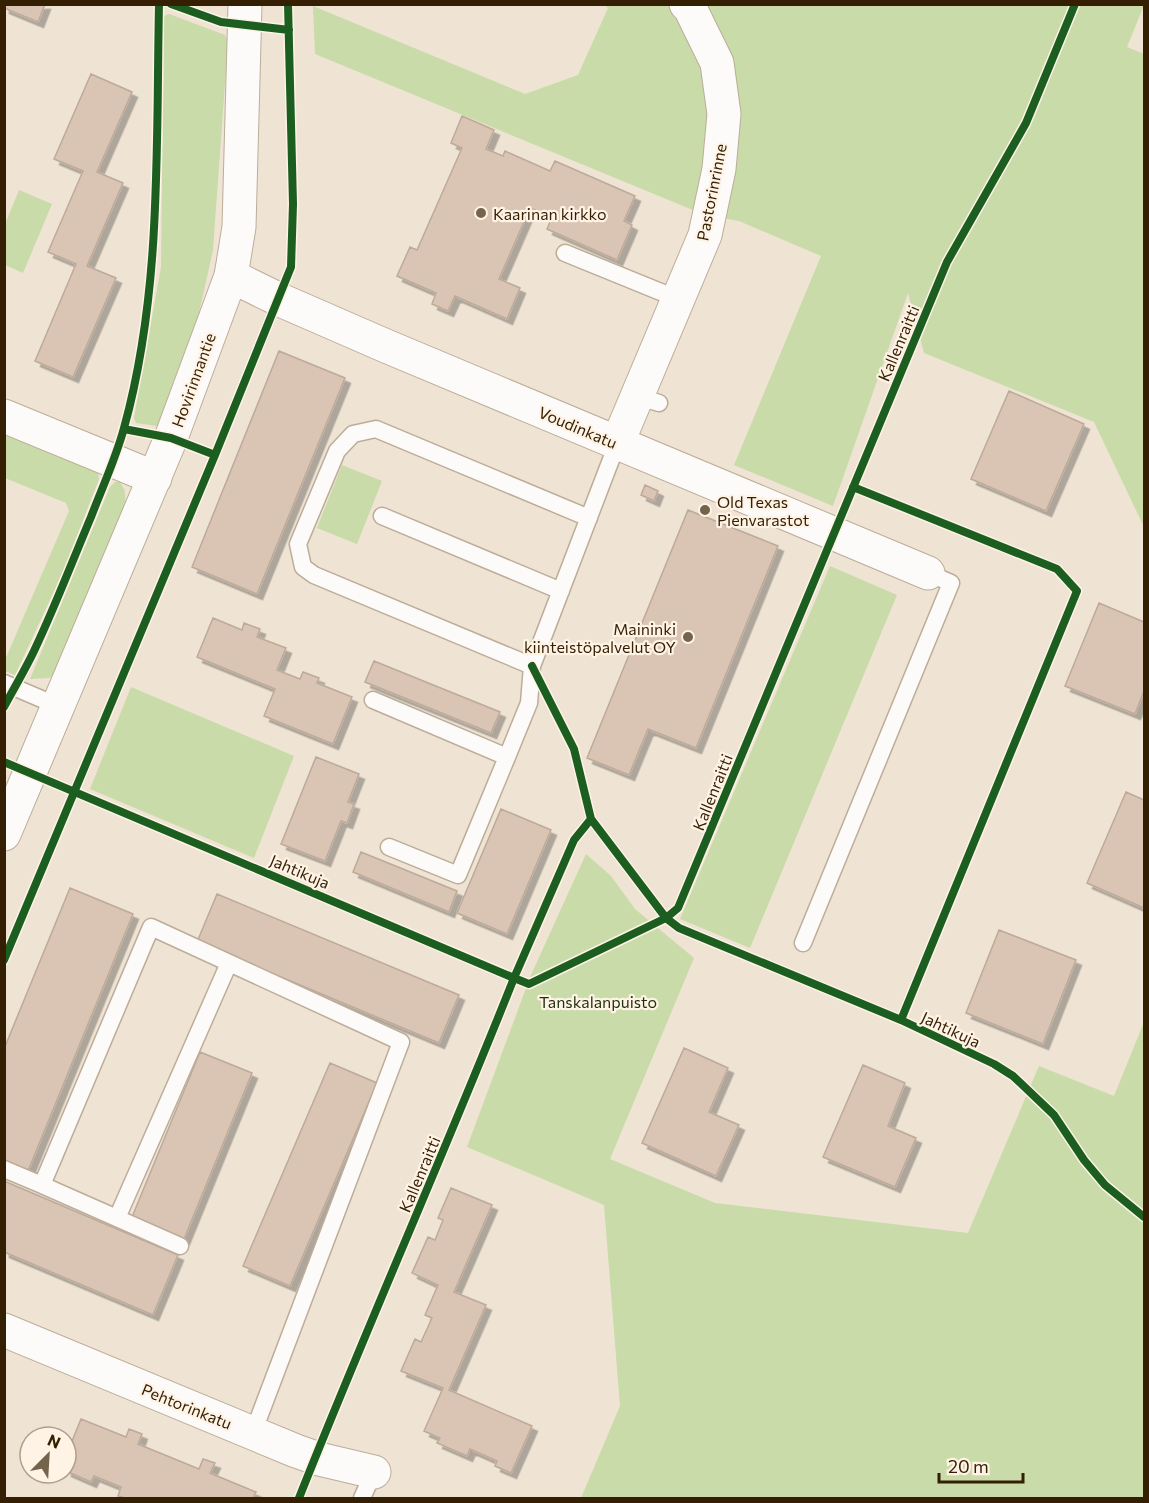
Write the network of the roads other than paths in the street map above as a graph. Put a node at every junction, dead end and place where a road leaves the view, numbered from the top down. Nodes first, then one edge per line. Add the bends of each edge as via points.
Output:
1 (245, 4) edge
2 (686, 4) edge
3 (565, 253) dead end
4 (231, 276) junction
5 (678, 299) junction
6 (4, 416) edge
7 (617, 444) junction
8 (155, 478) junction
9 (382, 516) dead end
10 (589, 518) junction
11 (928, 573) joint
12 (561, 591) junction
13 (532, 666) junction
14 (4, 683) edge
15 (374, 700) dead end
16 (58, 706) junction
17 (507, 757) junction
18 (4, 834) edge
19 (389, 847) dead end
20 (802, 943) dead end
21 (229, 963) junction
22 (4, 1169) edge
23 (42, 1185) junction
24 (117, 1218) junction
25 (180, 1246) dead end
26 (4, 1330) edge
27 (253, 1433) junction
28 (368, 1485) edge

1 - 4 street, Hovirinnantie via 238,227
2 - 5 street, Pastorinrinne via 717,63 723,114 719,169 705,235
3 - 5 lane
4 - 7 street, Voudinkatu
4 - 8 street, Hovirinnantie
5 - 7 street, Pastorinrinne via 648,400
6 - 8 street
7 - 10 lane
7 - 11 street, Voudinkatu
8 - 16 street, Hovirinnantie
9 - 12 lane
10 - 12 lane
10 - 13 lane via 376,429 353,434 337,451 298,544 303,567 314,575
11 - 20 lane via 951,582
12 - 13 lane
13 - 17 lane via 530,703
14 - 16 lane
15 - 17 lane
16 - 18 street, Hovirinnantie
17 - 19 lane via 458,875
21 - 23 lane via 151,927
21 - 24 lane
21 - 27 lane via 401,1042
22 - 23 lane
23 - 24 lane
24 - 25 lane
26 - 27 street, Pehtorinkatu
27 - 28 street, Pehtorinkatu

